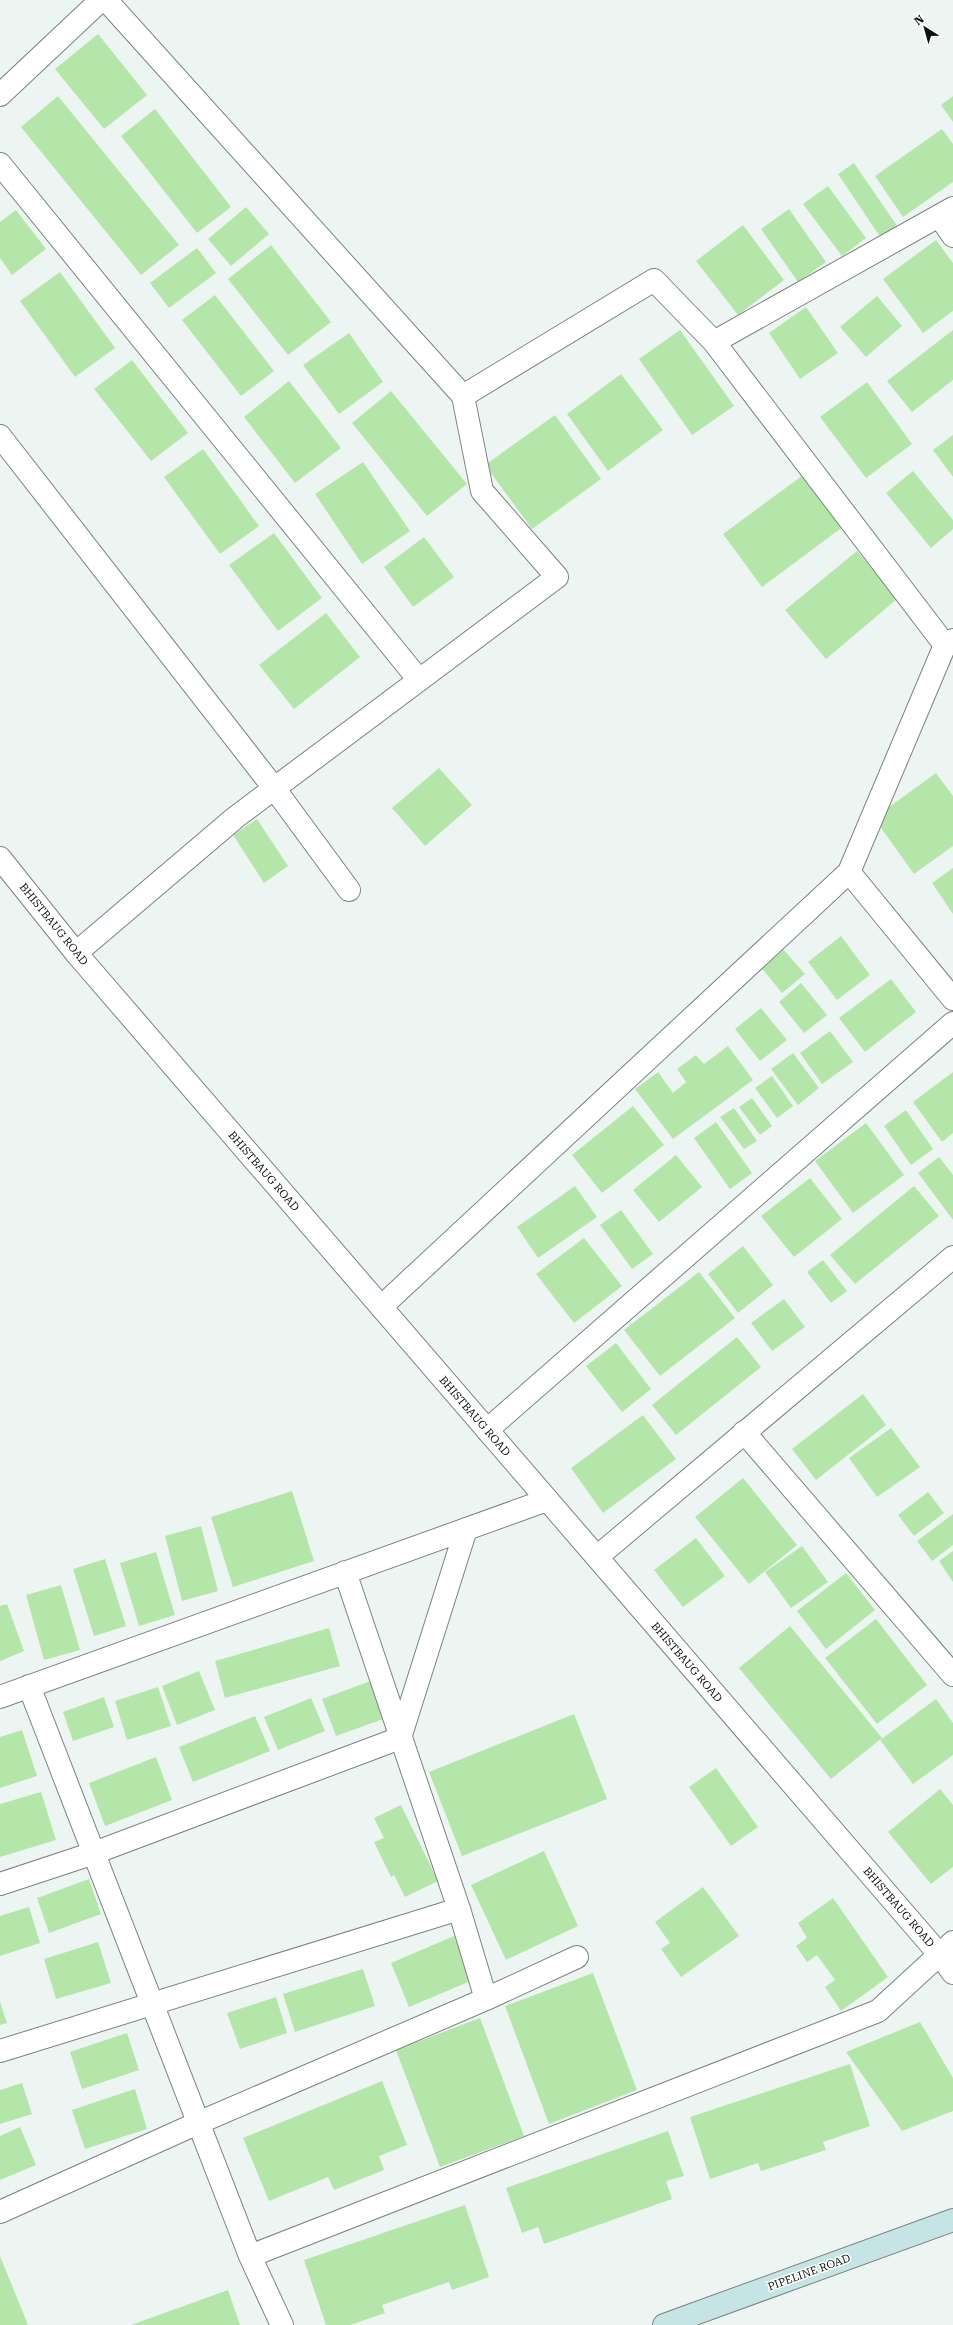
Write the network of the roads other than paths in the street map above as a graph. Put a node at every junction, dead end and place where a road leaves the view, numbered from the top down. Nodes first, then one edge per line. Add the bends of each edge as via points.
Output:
1 (101, 0) edge
2 (106, 0) edge
3 (0, 95) edge
4 (0, 164) edge
5 (946, 213) edge
6 (953, 236) edge
7 (714, 342) junction
8 (463, 396) junction
9 (0, 436) edge
10 (949, 642) edge
11 (419, 680) junction
12 (274, 788) junction
13 (0, 858) edge
14 (849, 872) junction
15 (349, 890) dead end
16 (76, 953) junction
17 (953, 999) edge
18 (953, 1023) edge
19 (953, 1257) edge
20 (381, 1307) junction
21 (487, 1430) junction
22 (744, 1432) junction
23 (547, 1500) junction
24 (466, 1529) junction
25 (597, 1557) junction
26 (346, 1572) junction
27 (953, 1675) edge
28 (29, 1686) junction
29 (0, 1697) edge
30 (400, 1738) junction
31 (94, 1852) junction
32 (0, 1884) edge
33 (459, 1909) junction
34 (946, 1948) edge
35 (577, 1958) dead end
36 (953, 1973) edge
37 (486, 1999) junction
38 (152, 2004) junction
39 (0, 2051) edge
40 (198, 2123) junction
41 (0, 2212) edge
42 (953, 2220) edge
43 (250, 2256) junction
44 (282, 2325) edge
45 (664, 2325) edge

1 - 3 street
2 - 8 street
4 - 11 street
5 - 6 street
5 - 7 street
7 - 8 street via 654,280
7 - 10 street
8 - 11 street via 482,491 557,577
9 - 12 street
10 - 14 street
11 - 12 street
12 - 15 street
12 - 16 street via 236,817
13 - 16 street, BHISTBAUG ROAD
14 - 17 street
14 - 20 street
16 - 20 street, BHISTBAUG ROAD
18 - 21 street
19 - 22 street
20 - 21 street, BHISTBAUG ROAD
21 - 23 street, BHISTBAUG ROAD
22 - 25 street
22 - 27 street
23 - 24 street
23 - 25 street, BHISTBAUG ROAD
24 - 26 street
24 - 30 street
25 - 34 street, BHISTBAUG ROAD
26 - 28 street
26 - 30 street
28 - 29 street
28 - 31 street
30 - 31 street
30 - 33 street
31 - 32 street
31 - 38 street
33 - 37 street
33 - 38 street
34 - 36 street, BHISTBAUG ROAD
34 - 43 street via 878,2011
35 - 37 street
37 - 40 street
38 - 39 street
38 - 40 street
40 - 41 street
40 - 43 street
42 - 45 main road, PIPELINE ROAD
43 - 44 street

